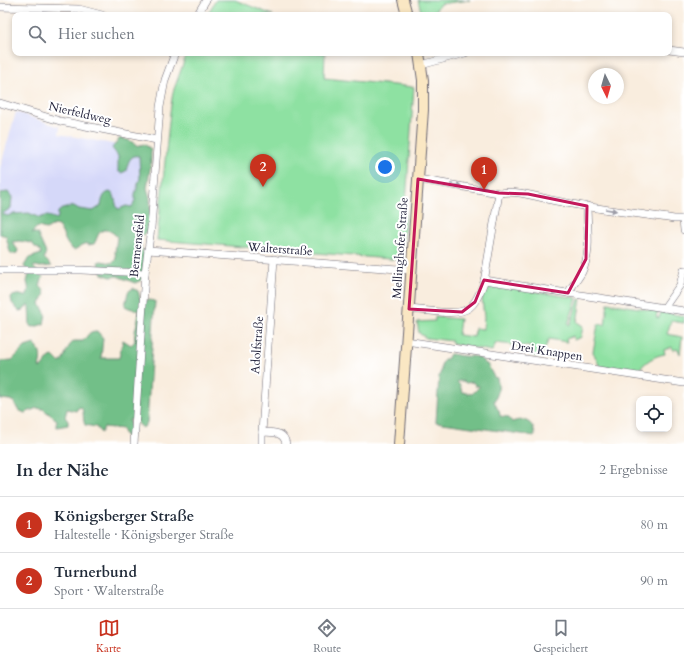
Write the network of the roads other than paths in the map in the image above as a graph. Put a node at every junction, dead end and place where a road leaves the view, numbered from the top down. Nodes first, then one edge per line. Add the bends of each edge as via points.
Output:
1 (206, 0) edge
2 (403, 0) edge
3 (0, 7) edge
4 (91, 12) edge
5 (199, 12) edge
6 (407, 12) edge
7 (672, 50) edge
8 (684, 52) edge
9 (174, 56) edge
10 (420, 56) edge
11 (454, 56) edge
12 (421, 65) junction
13 (0, 102) edge
14 (157, 140) junction
15 (418, 179) junction
16 (499, 193) junction
17 (587, 206) junction
18 (684, 219) edge
19 (684, 230) edge
20 (148, 250) junction
21 (274, 259) junction
22 (0, 270) edge
23 (411, 270) junction
24 (684, 270) edge
25 (145, 273) junction
26 (484, 280) junction
27 (568, 293) junction
28 (664, 308) junction
29 (408, 309) junction
30 (684, 311) edge
31 (406, 341) junction
32 (684, 383) edge
33 (262, 432) junction
34 (134, 444) edge
35 (262, 444) edge
36 (286, 444) edge
37 (399, 444) edge

1 - 5 street
2 - 6 main road
3 - 4 street via 80,9
7 - 8 street
9 - 14 street, Bermensfeld via 162,95
10 - 12 main road, Mellinghofer Straße
11 - 12 street
12 - 15 main road, Mellinghofer Straße via 423,99
13 - 14 street, Nierfeldweg via 60,121
14 - 20 street, Bermensfeld
15 -> 16 street
15 - 23 main road, Mellinghofer Straße
16 - 17 street via 528,194
16 - 26 street
17 -> 18 street via 674,220
17 - 27 street via 586,259 582,271
18 - 19 street
20 - 21 street, Walterstraße
20 - 25 street, Bermensfeld
21 - 23 street, Walterstraße
21 - 33 street, Adolfstraße
22 - 25 street
23 - 29 main road, Mellinghofer Straße
24 - 28 street via 680,285
25 - 34 street, Bermensfeld
26 - 27 street
26 - 29 street via 475,302 462,312 452,314
27 - 28 street
28 - 30 street
29 - 31 main road, Mellinghofer Straße
31 - 32 street, Drei Knappen
31 - 37 main road, Mellinghofer Straße
33 - 35 street, Adolfstraße
33 - 36 street via 281,434

